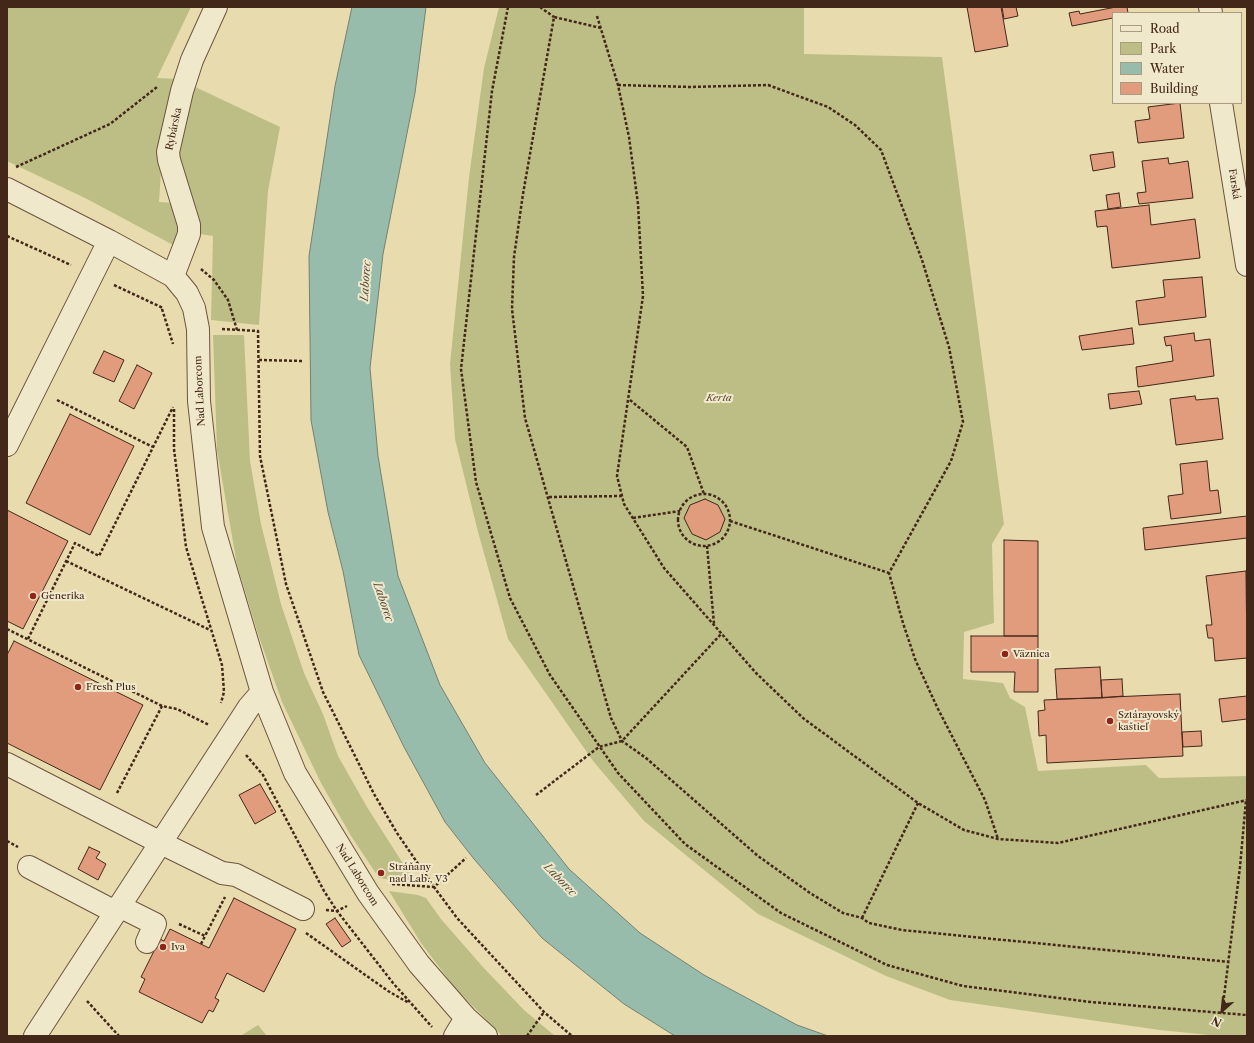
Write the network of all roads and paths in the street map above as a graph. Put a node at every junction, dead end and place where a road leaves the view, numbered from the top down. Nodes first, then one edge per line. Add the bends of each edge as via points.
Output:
1 (216, 7) edge
2 (508, 7) edge
3 (540, 7) edge
4 (597, 16) dead end
5 (554, 17) junction
6 (601, 28) junction
7 (163, 83) dead end
8 (618, 85) junction
9 (1221, 104) edge
10 (10, 179) edge
11 (108, 241) junction
12 (182, 253) junction
13 (1247, 265) edge
14 (173, 276) junction
15 (198, 329) junction
16 (237, 330) junction
17 (259, 360) junction
18 (304, 362) dead end
19 (35, 389) junction
20 (629, 400) junction
21 (174, 406) dead end
22 (7, 445) edge
23 (153, 447) junction
24 (704, 494) junction
25 (622, 496) junction
26 (549, 497) junction
27 (680, 511) junction
28 (633, 518) junction
29 (730, 521) junction
30 (707, 546) junction
31 (66, 561) junction
32 (889, 573) junction
33 (714, 625) junction
34 (7, 629) edge
35 (210, 630) dead end
36 (722, 633) junction
37 (28, 639) junction
38 (262, 692) junction
39 (162, 706) junction
40 (230, 737) junction
41 (622, 741) junction
42 (600, 747) junction
43 (7, 764) edge
44 (536, 795) dead end
45 (1247, 800) edge
46 (918, 802) junction
47 (106, 815) junction
48 (998, 839) junction
49 (161, 843) junction
50 (466, 858) dead end
51 (29, 867) dead end
52 (236, 875) junction
53 (434, 887) junction
54 (117, 909) junction
55 (303, 909) dead end
56 (862, 918) junction
57 (178, 923) dead end
58 (205, 936) junction
59 (147, 942) dead end
60 (201, 944) dead end
61 (1229, 962) junction
62 (356, 968) dead end
63 (85, 999) dead end
64 (412, 1004) junction
65 (544, 1012) junction
66 (1222, 1013) junction
67 (1247, 1015) edge
68 (466, 1018) junction
69 (445, 1033) edge
70 (35, 1036) edge
71 (118, 1036) edge
72 (486, 1036) edge
73 (527, 1036) edge
74 (572, 1036) edge

1 - 12 street, Rybárska via 192,60 168,152 189,225 189,234
2 - 42 path via 492,91 461,368 476,482 510,598 550,674
3 - 5 path
4 - 6 path
5 - 6 path
5 - 26 path via 523,194 514,257 512,309 525,418
6 - 8 path
7 - 10 path via 110,124
8 - 20 path via 629,137 638,204 643,296
8 - 32 path via 768,85 828,107 855,125 881,150 922,260 949,347 962,422 951,460
9 - 13 street, Farská
10 - 11 street, Nad Laborcom
11 - 14 street, Nad Laborcom
11 - 19 street
12 - 14 street, Rybárska
12 - 16 path via 214,280 228,300
14 - 15 street, Nad Laborcom via 187,293 194,308
15 - 16 path
15 - 38 street, Nad Laborcom via 199,401 213,527
16 - 17 path via 258,331
17 - 18 path
17 - 53 path via 260,456 286,584 323,692 397,834
19 - 22 street
19 - 23 path
20 - 24 path via 687,448
20 - 25 path via 617,476
21 - 23 path
23 - 31 path via 98,556 75,543
24 - 27 path via 688,500
24 - 29 path via 720,499 726,505
25 - 26 path
25 - 28 path
26 - 41 path via 611,718
27 - 28 path
27 - 30 path via 679,525 682,533 695,544
28 - 33 path via 664,568
29 - 30 path via 725,536 719,542
29 - 32 path
30 - 33 path
31 - 35 path
31 - 37 path
32 - 48 path via 902,623 915,659 985,800
33 - 36 path
34 - 37 path
36 - 41 path
36 - 46 path via 756,672 803,718
37 - 39 path
38 - 40 street
38 - 68 street, Nad Laborcom via 295,773 358,879 419,964
39 - 40 path via 177,709
39 - 47 path
40 - 49 street
40 - 64 path via 264,775 337,911
41 - 42 path
41 - 56 path via 646,758 758,856 836,909
42 - 44 path
42 - 66 path via 618,773 685,844 781,913 887,965 963,986 1091,1002
43 - 47 street
45 - 48 path via 1058,843
45 - 61 path
46 - 48 path via 964,830
46 - 56 path
47 - 49 street
49 - 52 street via 222,873
49 - 54 street
50 - 53 path
51 - 54 street
52 - 55 street
52 - 58 path
53 - 65 path via 457,918
54 - 59 street via 155,924
54 - 70 street
56 - 61 path via 869,923 902,930
57 - 58 path
58 - 60 path
61 - 66 path
62 - 64 path via 388,991
63 - 71 path
64 - 69 path
65 - 73 path
65 - 74 path
66 - 67 path
68 - 69 street
68 - 72 street, Nad Laborcom

